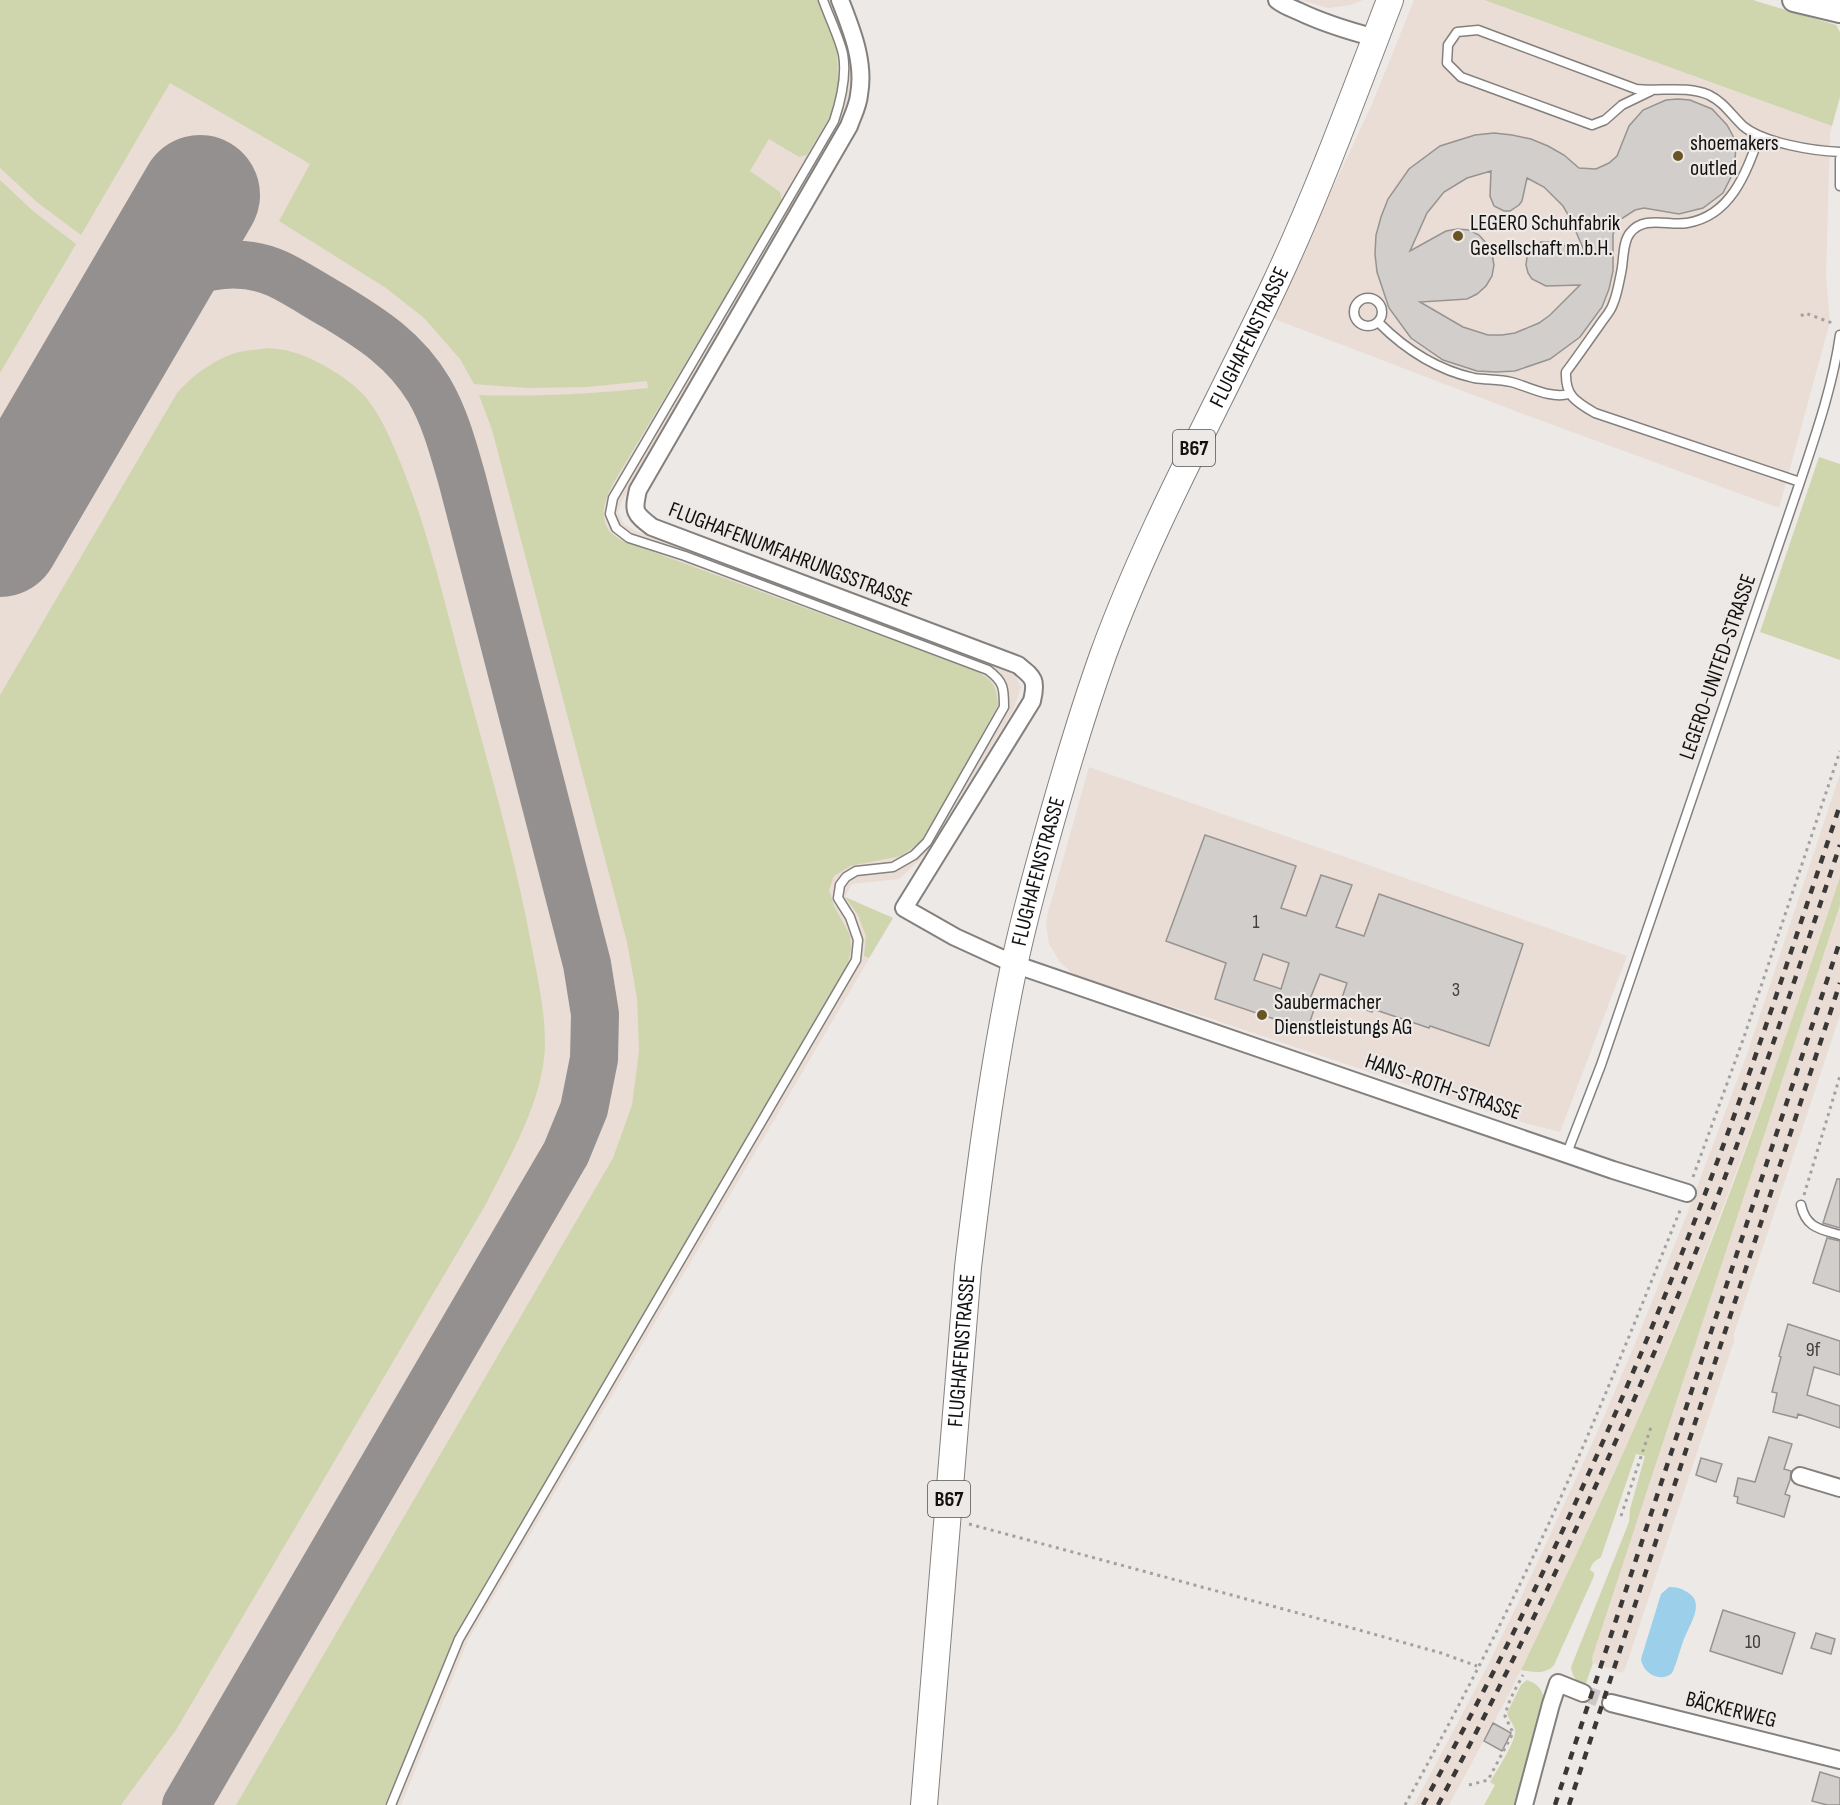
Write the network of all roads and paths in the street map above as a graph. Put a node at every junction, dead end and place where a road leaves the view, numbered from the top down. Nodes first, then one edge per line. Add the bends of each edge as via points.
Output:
1 (823, 0) edge
2 (840, 0) edge
3 (1277, 0) edge
4 (1390, 0) edge
5 (1794, 0) edge
6 (1840, 11) edge
7 (1376, 38) junction
8 (1651, 91) junction
9 (1759, 136) junction
10 (1840, 152) edge
11 (1840, 159) edge
12 (1840, 186) edge
13 (1801, 316) dead end
14 (1379, 323) dead end
15 (1840, 325) edge
16 (1840, 335) edge
17 (1569, 394) junction
18 (1800, 482) junction
19 (1840, 751) edge
20 (840, 885) junction
21 (849, 889) dead end
22 (1014, 964) junction
23 (1840, 1076) edge
24 (1567, 1154) junction
25 (1687, 1193) junction
26 (1801, 1205) joint
27 (1840, 1236) edge
28 (1653, 1424) dead end
29 (1800, 1476) dead end
30 (1840, 1488) edge
31 (1621, 1516) dead end
32 (947, 1518) junction
33 (1478, 1666) junction
34 (1523, 1675) dead end
35 (1583, 1693) tunnel mouth
36 (1611, 1702) tunnel mouth
37 (1840, 1760) edge
38 (1469, 1785) dead end
39 (391, 1805) edge
40 (924, 1805) edge
41 (1404, 1805) edge
42 (1524, 1805) edge

1 - 20 lane via 843,54 844,75 834,121 613,498 609,514 615,528 629,538 988,670 999,678 1004,707 927,842 893,867 856,871
2 - 22 street, FLUGHAFENUMFAHRUNGSSTRASSE via 857,45 860,72 859,96 849,126 638,490 634,506 639,517 652,527 1018,665 1032,676 1032,701 904,908
3 - 7 street via 1340,29
4 - 7 main road, FLUGHAFENSTRASSE / B67
5 - 6 main road
7 - 22 main road, FLUGHAFENSTRASSE / B67 via 1285,262 1162,515 1114,626 1063,780
8 - 8 lane via 1636,89 1478,30 1457,32 1448,45 1447,63 1461,77 1592,125
8 - 9 lane via 1688,89 1709,95
9 - 10 lane via 1819,151
9 - 17 lane via 1737,191 1710,215 1686,224 1652,222 1636,227 1628,235 1613,306 1566,372
11 - 12 lane
13 - 15 path via 1805,313
14 - 17 lane via 1394,338 1438,366 1560,396
16 - 18 lane, LEGERO-UNITED-STRASSE
17 - 18 lane via 1594,413
18 - 24 lane, LEGERO-UNITED-STRASSE via 1621,1008
19 - 25 path
20 - 21 lane
20 - 39 lane via 838,898 858,940 856,960 459,1639
22 - 24 street, HANS-ROTH-STRASSE
22 - 32 main road, FLUGHAFENSTRASSE / B67 via 987,1117 969,1256
23 - 26 path
24 - 25 street, HANS-ROTH-STRASSE
25 - 33 path via 1590,1431
26 - 27 lane via 1810,1224
28 - 31 path
29 - 30 street
32 - 33 path
32 - 40 main road, FLUGHAFENSTRASSE / B67
33 - 41 path
34 - 38 path via 1505,1713 1514,1733 1510,1742 1488,1780
35 - 42 street via 1558,1683
36 - 37 street, BÄCKERWEG

